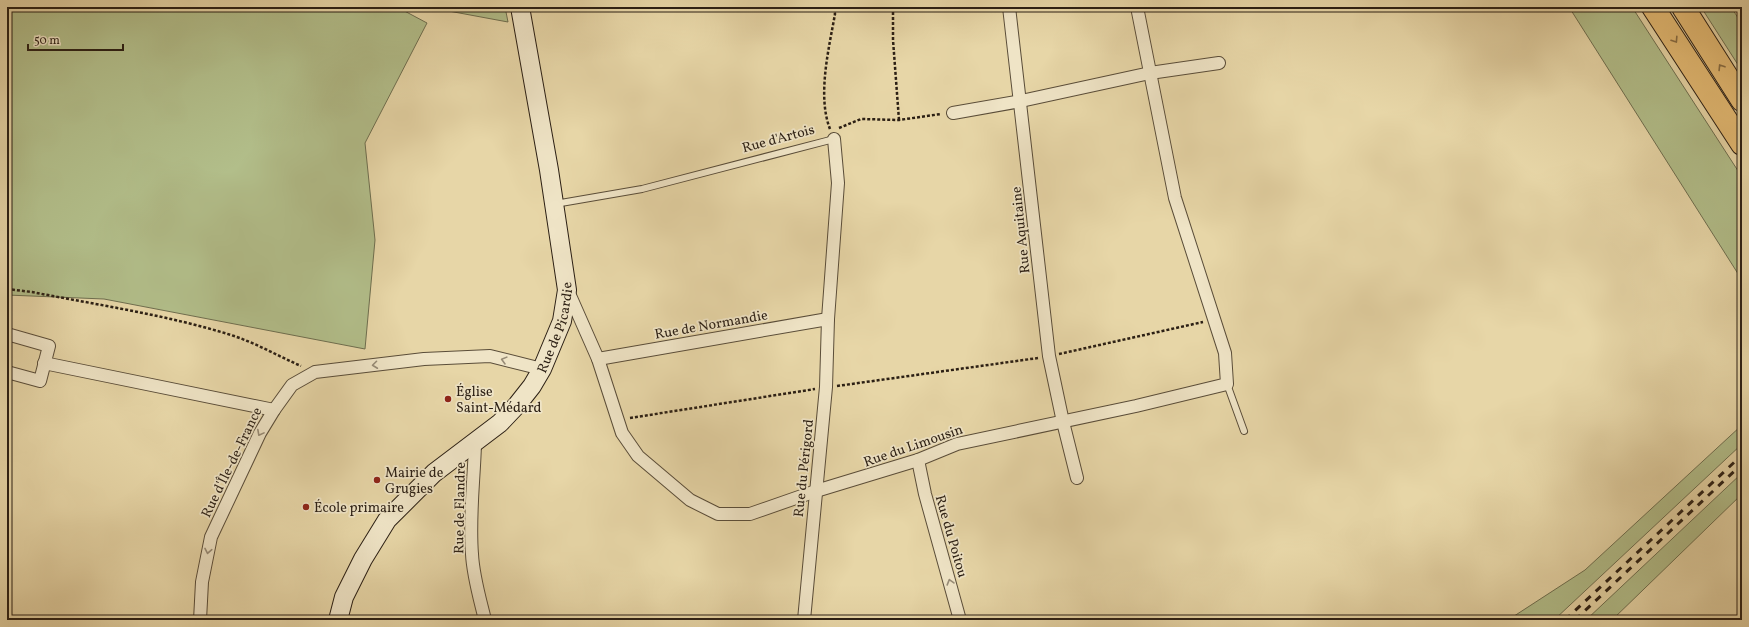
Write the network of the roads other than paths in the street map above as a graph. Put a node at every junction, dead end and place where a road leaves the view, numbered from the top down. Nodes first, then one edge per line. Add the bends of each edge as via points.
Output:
1 (520, 7) edge
2 (1008, 7) edge
3 (1137, 7) edge
4 (1654, 7) edge
5 (1683, 7) edge
6 (1219, 63) dead end
7 (1150, 73) junction
8 (1742, 100) edge
9 (1021, 101) junction
10 (953, 113) road end
11 (832, 135) joint
12 (1742, 144) edge
13 (554, 204) junction
14 (567, 290) junction
15 (828, 319) junction
16 (7, 334) edge
17 (598, 359) junction
18 (44, 363) junction
19 (542, 370) junction
20 (7, 372) edge
21 (1228, 384) junction
22 (274, 410) junction
23 (1063, 422) junction
24 (1244, 431) dead end
25 (475, 444) junction
26 (918, 460) junction
27 (1077, 478) dead end
28 (816, 491) junction
29 (200, 620) edge
30 (338, 620) edge
31 (484, 620) edge
32 (804, 620) edge
33 (960, 620) edge

1 - 13 street, Rue de Picardie
2 - 9 street, Rue Aquitaine
3 - 7 street
4 -> 12 highway
8 -> 5 highway
6 - 7 street
7 - 9 street
7 - 21 street via 1175,198 1225,354
9 - 10 street
9 - 23 street, Rue Aquitaine via 1049,356
11 - 13 lane, Rue d'Artois via 642,189
11 - 15 street, Rue d'Artois via 838,183
13 - 14 street, Rue de Picardie
14 - 17 street, Rue du Limousin
14 - 19 street, Rue de Picardie via 562,321
15 - 17 street, Rue de Normandie
15 - 28 street, Rue du Périgord via 826,387
16 - 18 street via 49,346
17 - 28 street, Rue du Limousin via 622,433 638,456 690,500 718,514 750,514
18 - 20 street via 40,381
18 - 22 street
19 -> 22 street, Rue d'Île-de-France via 490,356 424,359 315,372 292,385
19 - 25 street, Rue de Picardie via 517,405
21 - 23 street, Rue du Limousin
21 - 24 lane
22 -> 29 street, Rue d'Île-de-France via 211,537 202,582
23 - 26 street, Rue du Limousin via 958,444
23 - 27 street, Rue Aquitaine
25 - 30 street, Rue de Picardie via 434,473 387,520 344,597
25 - 31 street, Rue de Flandre via 472,554
26 - 28 street, Rue du Limousin
33 -> 26 street, Rue du Poitou
28 - 32 street, Rue du Périgord

